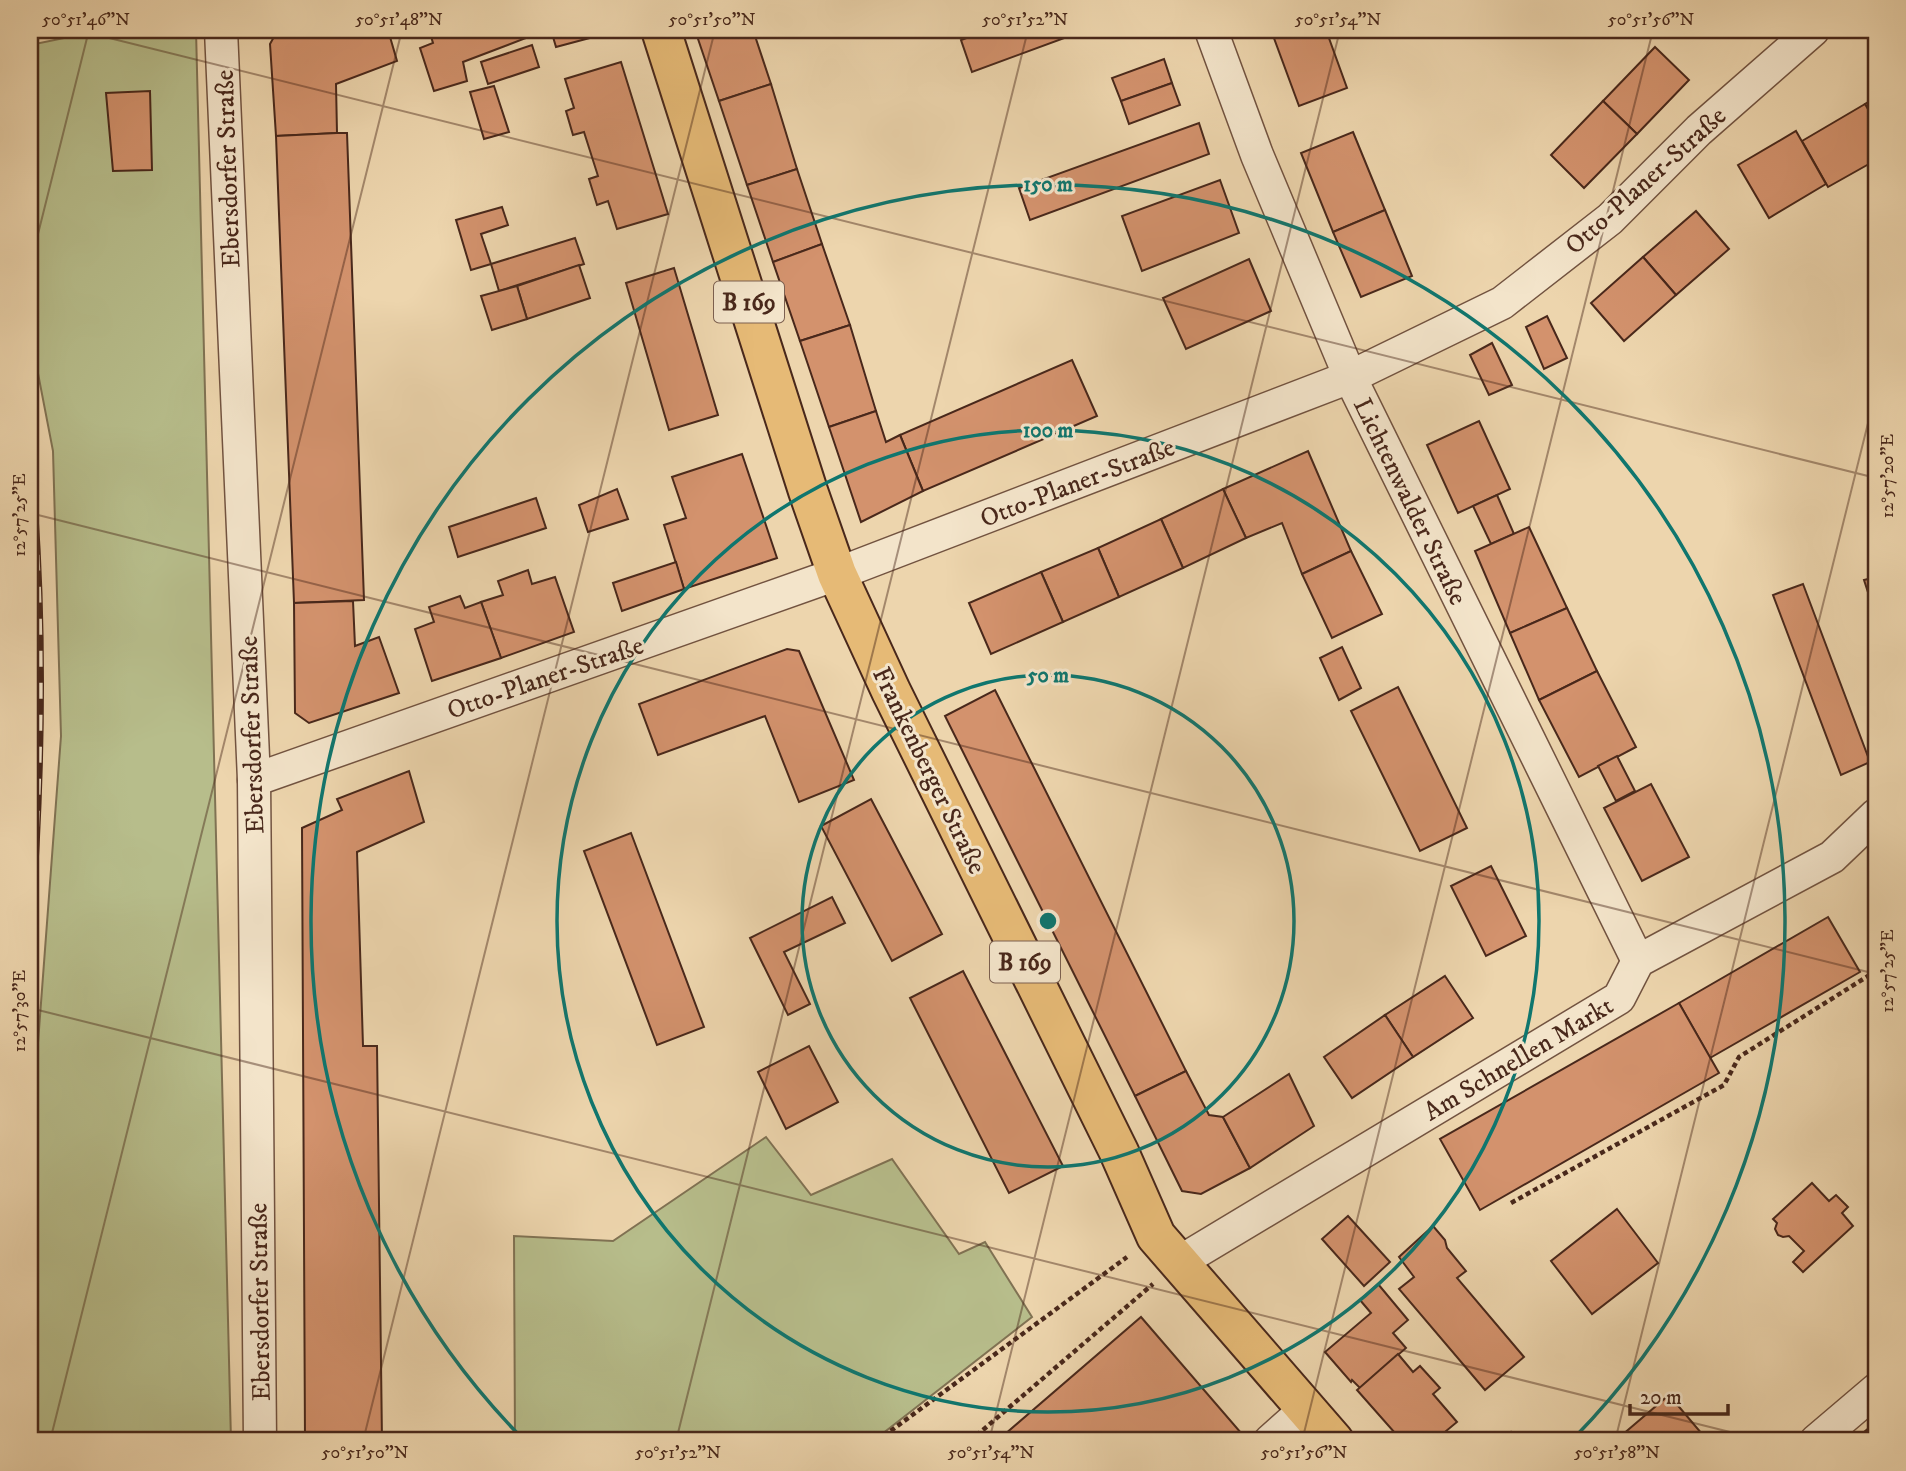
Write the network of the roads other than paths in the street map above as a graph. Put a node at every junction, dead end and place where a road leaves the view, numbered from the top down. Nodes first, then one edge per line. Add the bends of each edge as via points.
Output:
1 (221, 30) edge
2 (662, 30) edge
3 (1211, 30) edge
4 (1813, 30) edge
5 (1350, 377) junction
6 (837, 574) junction
7 (254, 780) junction
8 (1876, 815) edge
9 (1638, 961) junction
10 (1167, 1249) junction
11 (1876, 1391) edge
12 (1306, 1409) junction
13 (260, 1441) edge
14 (1270, 1441) edge
15 (1334, 1441) edge
16 (1816, 1441) edge

1 - 7 street, Ebersdorfer Straße
2 - 6 main road, Frankenberger Straße / B 169
3 - 5 street, Lichtenwalder Straße via 1257,155
4 - 5 street, Otto-Planer-Straße via 1699,130 1610,219 1502,303
5 - 6 street, Otto-Planer-Straße
5 - 9 street, Lichtenwalder Straße
6 - 7 street, Otto-Planer-Straße
6 - 10 main road, Frankenberger Straße / B 169
7 - 13 street, Ebersdorfer Straße
8 - 9 street via 1832,857
9 - 10 street, Am Schnellen Markt via 1619,998
10 - 12 main road, Frankenberger Straße
11 - 16 street
12 - 14 street
12 - 15 main road, Frankenberger Straße

